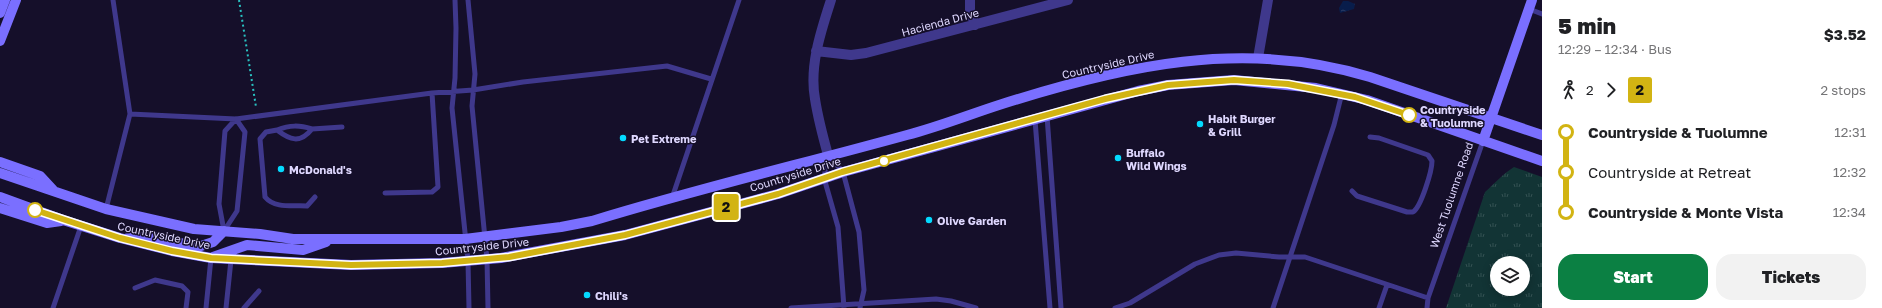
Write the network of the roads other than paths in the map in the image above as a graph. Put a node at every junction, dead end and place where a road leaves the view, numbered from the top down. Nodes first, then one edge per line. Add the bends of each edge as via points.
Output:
1 (5, 0) edge
2 (16, 0) edge
3 (113, 0) edge
4 (455, 0) edge
5 (468, 0) edge
6 (739, 0) edge
7 (831, 0) edge
8 (970, 0) edge
9 (1068, 0) edge
10 (1268, 0) edge
11 (1531, 5) edge
12 (0, 13) edge
13 (1542, 14) edge
14 (975, 25) junction
15 (0, 41) edge
16 (816, 51) junction
17 (1258, 58) junction
18 (711, 79) junction
19 (473, 90) junction
20 (453, 91) junction
21 (432, 93) junction
22 (1342, 94) junction
23 (130, 114) junction
24 (1047, 116) junction
25 (1491, 118) junction
26 (236, 119) junction
27 (1035, 120) junction
28 (342, 127) dead end
29 (312, 129) junction
30 (277, 130) junction
31 (1542, 135) edge
32 (1370, 137) dead end
33 (1483, 141) junction
34 (828, 155) junction
35 (1542, 161) edge
36 (0, 162) edge
37 (842, 172) junction
38 (0, 174) edge
39 (824, 178) junction
40 (1352, 191) dead end
41 (55, 192) junction
42 (385, 193) dead end
43 (0, 197) edge
44 (315, 197) dead end
45 (672, 198) junction
46 (0, 208) edge
47 (106, 209) junction
48 (63, 220) junction
49 (80, 226) junction
50 (224, 231) junction
51 (484, 237) junction
52 (120, 238) junction
53 (465, 239) junction
54 (334, 240) junction
55 (1290, 257) junction
56 (211, 258) junction
57 (231, 260) junction
58 (487, 260) junction
59 (468, 261) junction
60 (1387, 285) junction
61 (136, 288) dead end
62 (259, 290) dead end
63 (1428, 298) junction
64 (861, 305) edge
65 (844, 306) edge
66 (53, 308) edge
67 (186, 308) edge
68 (206, 308) edge
69 (226, 308) edge
70 (244, 308) edge
71 (469, 308) edge
72 (488, 308) edge
73 (791, 308) edge
74 (976, 308) edge
75 (1051, 308) edge
76 (1060, 308) edge
77 (1114, 308) edge
78 (1273, 308) edge
79 (1379, 308) edge
80 (1427, 308) edge

1 - 12 street
2 - 15 street
3 - 23 lane
4 - 20 lane
5 - 19 lane via 475,74
6 - 18 lane
7 - 16 street
8 - 14 street
9 - 14 street, Hacienda Drive
10 - 17 street
11 - 13 lane
11 - 25 street, West Tuolumne Road
14 - 16 street, Hacienda Drive via 866,53 851,55
16 - 34 street via 814,97
17 - 25 street, Countryside Drive via 1313,64 1356,73
17 - 34 street, Countryside Drive via 1206,58 1133,69 1051,89 950,123
18 - 19 lane via 667,66
18 - 45 lane
19 - 20 lane
19 - 51 lane via 472,106
20 - 21 lane
20 - 53 lane via 452,108
21 - 26 lane
21 - 42 lane via 438,187 432,192
22 - 24 street, Countryside Drive via 1273,83 1234,80 1207,82 1168,85 1138,91
22 - 33 street, Countryside Drive via 1367,100
22 - 55 lane
23 - 26 lane
23 - 47 lane
24 - 27 street, Countryside Drive
24 - 76 lane
25 - 31 street, Countryside Drive
25 - 33 street, West Tuolumne Road
26 - 50 lane via 226,131 219,204
26 - 50 lane via 245,132 236,211
27 - 37 street, Countryside Drive
27 - 75 lane
28 - 29 lane
29 - 30 lane via 298,125
29 - 30 lane via 306,137 295,139 287,138
30 - 44 lane via 266,132 260,139 265,197 275,205 307,206
32 - 40 lane via 1426,154 1432,161 1431,170 1418,207 1413,212 1357,196
33 - 35 street, Countryside Drive
33 - 63 lane, West Tuolumne Road
34 - 37 lane
34 - 39 lane
34 - 45 street, Countryside Drive
36 - 41 street via 40,176
37 - 39 street, Countryside Drive
37 - 64 lane via 860,239 864,290
38 - 41 street, Countryside Drive
39 - 58 street, Countryside Drive via 778,194 625,235
39 - 65 lane via 838,227
41 - 47 street, Countryside Drive
43 - 48 street, Countryside Drive
45 - 51 street, Countryside Drive via 584,222
46 - 48 street via 47,223
47 - 50 street, Countryside Drive via 194,229
48 - 49 street, Countryside Drive
49 - 52 street, Countryside Drive
49 - 66 lane
50 - 52 street via 213,242 198,247 151,236
50 - 54 street, Countryside Drive via 293,239
51 - 53 street, Countryside Drive
51 - 58 lane
52 - 56 street, Countryside Drive
53 - 54 street, Countryside Drive
53 - 59 lane
54 - 56 street via 303,250 247,245
55 - 60 lane via 1305,257
55 - 77 lane via 1240,253 1218,255 1191,266 1130,303
55 - 78 lane
56 - 57 street, Countryside Drive
56 - 68 lane
57 - 59 street, Countryside Drive via 351,265
57 - 69 lane
58 - 59 street, Countryside Drive
58 - 72 lane
59 - 71 lane
60 - 63 lane
60 - 79 lane
61 - 67 lane via 155,280 182,286 188,292
62 - 70 lane
63 - 80 lane, West Tuolumne Road
64 - 65 lane
64 - 74 lane via 936,299
65 - 73 lane
75 - 76 lane

